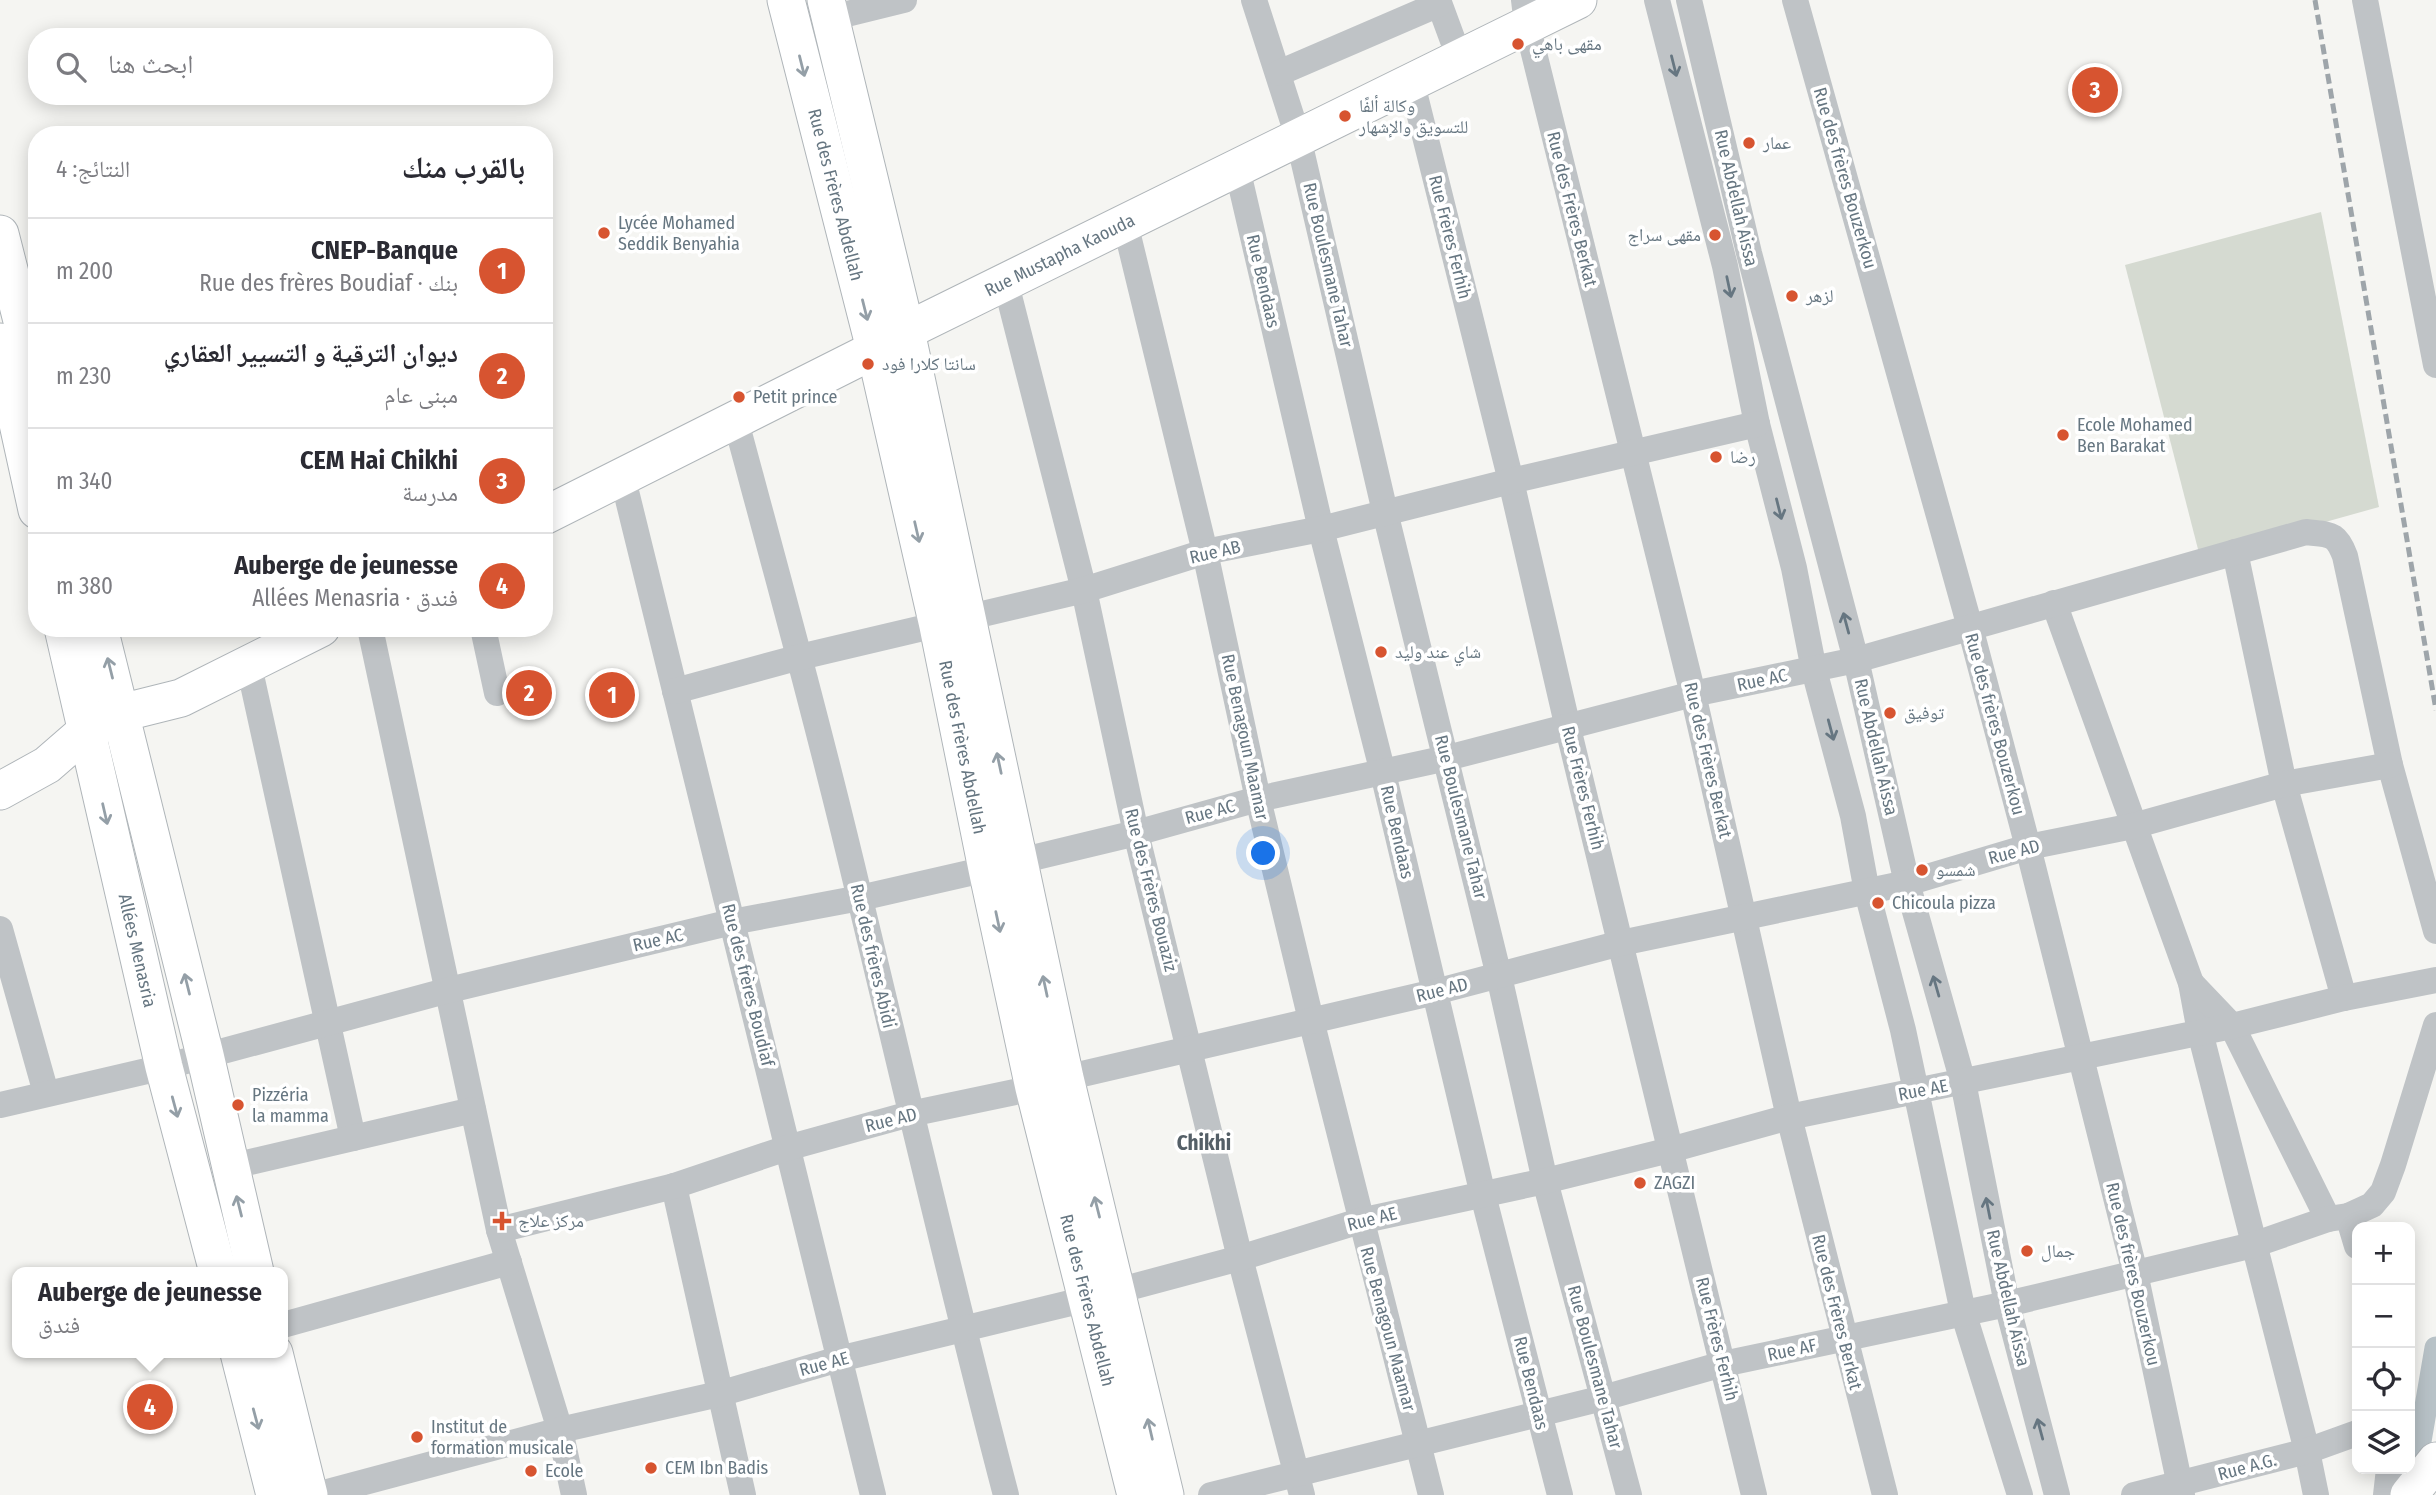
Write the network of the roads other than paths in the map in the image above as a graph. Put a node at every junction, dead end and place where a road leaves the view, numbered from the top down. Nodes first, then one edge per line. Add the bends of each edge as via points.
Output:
1 (786, 0) edge
2 (904, 0) edge
3 (1254, 0) edge
4 (1578, 0) edge
5 (1657, 0) edge
6 (1689, 0) edge
7 (1795, 0) edge
8 (2365, 0) edge
9 (1439, 2) edge
10 (828, 9) edge
11 (1526, 13) edge
12 (1459, 57) junction
13 (1279, 73) junction
14 (1410, 80) junction
15 (1298, 137) junction
16 (1237, 168) junction
17 (1125, 223) junction
18 (0, 234) edge
19 (1006, 284) junction
20 (906, 331) junction
21 (0, 342) edge
22 (28, 344) edge
23 (875, 349) junction
24 (2436, 365) edge
25 (736, 418) junction
26 (1757, 424) junction
27 (1632, 454) junction
28 (28, 469) edge
29 (622, 475) junction
30 (1511, 481) junction
31 (553, 511) edge
32 (1385, 512) junction
33 (1321, 529) junction
34 (1205, 552) junction
35 (2235, 552) junction
36 (1084, 590) junction
37 (2054, 603) junction
38 (953, 621) junction
39 (1970, 627) junction
40 (65, 637) edge
41 (101, 637) edge
42 (304, 637) edge
43 (372, 637) edge
44 (485, 637) edge
45 (800, 657) junction
46 (1856, 660) junction
47 (249, 666) junction
48 (1814, 670) junction
49 (675, 691) junction
50 (497, 693) dead end
51 (1693, 695) junction
52 (124, 727) junction
53 (1568, 728) junction
54 (89, 746) junction
55 (1447, 758) junction
56 (2390, 765) junction
57 (1383, 773) junction
58 (2284, 784) junction
59 (0, 791) edge
60 (1258, 799) junction
61 (2133, 826) junction
62 (1136, 832) junction
63 (2028, 847) junction
64 (1003, 865) junction
65 (1907, 883) junction
66 (1867, 892) junction
67 (860, 898) junction
68 (1744, 916) junction
69 (732, 922) junction
70 (0, 929) edge
71 (2436, 931) edge
72 (1620, 943) junction
73 (1499, 976) junction
74 (2436, 980) edge
75 (2191, 983) junction
76 (449, 990) junction
77 (1435, 992) junction
78 (2344, 998) junction
79 (1311, 1020) junction
80 (328, 1022) junction
81 (2436, 1025) edge
82 (2232, 1026) junction
83 (2200, 1032) junction
84 (1190, 1049) junction
85 (205, 1055) junction
86 (2079, 1057) junction
87 (164, 1067) junction
88 (1963, 1082) junction
89 (1050, 1083) junction
90 (1915, 1091) junction
91 (46, 1093) junction
92 (0, 1105) edge
93 (473, 1110) junction
94 (910, 1114) junction
95 (1789, 1117) junction
96 (353, 1138) junction
97 (787, 1148) junction
98 (1670, 1150) junction
99 (229, 1167) junction
100 (1545, 1181) junction
101 (674, 1186) junction
102 (1483, 1195) junction
103 (2349, 1213) junction
104 (1360, 1221) junction
105 (2352, 1225) edge
106 (499, 1230) junction
107 (2253, 1245) junction
108 (1241, 1258) junction
109 (509, 1262) junction
110 (217, 1267) edge
111 (254, 1267) edge
112 (2135, 1273) junction
113 (1102, 1294) junction
114 (2007, 1304) junction
115 (1963, 1312) junction
116 (288, 1324) edge
117 (963, 1331) junction
118 (1844, 1339) junction
119 (240, 1358) edge
120 (275, 1358) edge
121 (839, 1359) junction
122 (1723, 1364) junction
123 (719, 1394) junction
124 (1603, 1398) junction
125 (1539, 1413) junction
126 (560, 1430) junction
127 (2352, 1435) edge
128 (1419, 1445) junction
129 (2307, 1451) junction
130 (2436, 1461) edge
131 (2388, 1474) edge
132 (1300, 1484) edge
133 (2180, 1490) edge
134 (275, 1495) edge
135 (309, 1495) edge
136 (316, 1495) edge
137 (574, 1495) edge
138 (743, 1495) edge
139 (873, 1495) edge
140 (1006, 1495) edge
141 (1136, 1495) edge
142 (1165, 1495) edge
143 (1211, 1495) edge
144 (1431, 1495) edge
145 (1560, 1495) edge
146 (1629, 1495) edge
147 (1755, 1495) edge
148 (1885, 1495) edge
149 (2020, 1495) edge
150 (2057, 1495) edge
151 (2134, 1495) edge
152 (2316, 1495) edge
153 (2386, 1495) edge
154 (2409, 1495) edge

1 -> 23 main road, Rue des Frères Abdellah
2 - 10 street
3 - 13 street, Rue Boulesmane Tahar
4 - 11 main road, Rue Mustapha Kaouda
5 -> 26 street via 1725,266
46 -> 6 street, Rue Abdellah Aissa via 1749,253
7 - 39 street, Rue des frères Bouzerkou
8 - 24 street
9 - 12 street
9 - 13 street
10 - 20 main road, Rue des Frères Abdellah
11 - 12 main road, Rue Mustapha Kaouda
11 - 27 street, Rue des Frères Berkat
12 - 14 main road, Rue Mustapha Kaouda
13 - 15 street, Rue Boulesmane Tahar
14 - 15 main road, Rue Mustapha Kaouda
14 - 30 street, Rue Frères Ferhih
15 - 16 main road, Rue Mustapha Kaouda
15 - 32 street, Rue Boulesmane Tahar
16 - 17 main road, Rue Mustapha Kaouda
16 - 33 street, Rue Bendaas
17 - 19 main road, Rue Mustapha Kaouda
17 - 34 street, Rue Benagoun Maamar
18 - 22 main road
19 - 20 main road, Rue Mustapha Kaouda
19 - 36 street, Rue des Frères Bouaziz
20 - 23 main road, Rue Mustapha Kaouda
20 - 38 main road, Rue des Frères Abdellah
21 - 28 main road
23 - 25 main road, Rue Mustapha Kaouda
23 -> 38 main road, Rue des Frères Abdellah
25 - 29 main road, Rue Mustapha Kaouda
25 - 45 street, Rue des frères Abidi
26 - 27 street, Rue AB
26 -> 48 street via 1794,568
27 - 30 street, Rue AB
27 - 51 street, Rue des Frères Berkat
29 - 31 main road, Rue Mustapha Kaouda
29 - 49 street, Rue des frères Boudiaf
30 - 32 street, Rue AB
30 - 53 street, Rue Frères Ferhih
32 - 33 street, Rue AB
32 - 55 street, Rue Boulesmane Tahar
33 - 34 street, Rue AB
33 - 57 street, Rue Bendaas
34 - 36 street, Rue AB
34 - 60 street, Rue Benagoun Maamar
35 - 37 street, Rue AC
35 - 56 street, Rue AC via 2306,532 2332,535 2340,542
35 - 58 street
36 - 38 street, Rue AB
36 - 62 street, Rue des Frères Bouaziz
37 - 39 street, Rue AC
37 - 61 street
38 - 45 street, Rue AB
38 - 64 main road, Rue des Frères Abdellah
39 - 46 street, Rue AC
39 - 63 street, Rue des frères Bouzerkou
40 - 54 main road, Allées Menasria
52 -> 41 main road
42 - 47 main road
43 - 76 street
44 - 50 street
45 - 49 street, Rue AB
45 - 67 street, Rue des frères Abidi
46 - 48 street, Rue AC
46 - 65 street, Rue Abdellah Aissa
47 - 52 main road
47 - 80 street
48 - 51 street, Rue AC
48 -> 66 street via 1853,816
49 - 69 street, Rue des frères Boudiaf
51 - 53 street, Rue AC
51 - 68 street, Rue des Frères Berkat
52 - 54 main road
85 -> 52 main road
53 - 55 street, Rue AC
53 - 72 street, Rue Frères Ferhih
54 - 59 main road
54 -> 87 main road, Allées Menasria
55 - 57 street, Rue AC
55 - 73 street, Rue Boulesmane Tahar
56 - 58 street, Rue AD
56 - 71 street
57 - 60 street, Rue AC
57 - 77 street, Rue Bendaas
58 - 61 street, Rue AD
58 - 78 street
60 - 62 street, Rue AC
60 - 79 street, Rue Benagoun Maamar
61 - 63 street, Rue AD
61 - 75 street
62 - 64 street, Rue AC
62 - 84 street, Rue des Frères Bouaziz
63 - 65 street, Rue AD
63 - 86 street, Rue des frères Bouzerkou
64 - 67 street, Rue AC
64 - 89 main road, Rue des Frères Abdellah
65 - 66 street, Rue AD
88 -> 65 street, Rue Abdellah Aissa
66 - 68 street, Rue AD
66 - 90 street
67 - 69 street, Rue AC
67 - 94 street, Rue des frères Abidi
68 - 72 street, Rue AD
68 - 95 street, Rue des Frères Berkat
69 - 76 street, Rue AC
69 - 97 street, Rue des frères Boudiaf
70 - 91 street
72 - 73 street, Rue AD
72 - 98 street, Rue Frères Ferhih
73 - 77 street, Rue AD
73 - 100 street, Rue Boulesmane Tahar
74 - 78 street, Rue AE
75 - 82 street
75 - 83 street
76 - 80 street, Rue AC
76 - 93 street
77 - 79 street, Rue AD
77 - 102 street, Rue Bendaas
78 - 82 street, Rue AE
79 - 84 street, Rue AD
79 - 104 street, Rue Benagoun Maamar
80 - 85 street, Rue AC
80 - 96 street
81 - 103 street via 2383,1192
82 - 83 street, Rue AE
82 - 103 street
83 - 86 street, Rue AE
83 - 107 street
84 - 89 street, Rue AD
84 - 108 street, Rue des Frères Bouaziz
85 - 87 street, Rue AC
85 - 99 main road
86 - 88 street, Rue AE
86 - 112 street, Rue des frères Bouzerkou
87 - 91 street, Rue AC
87 -> 110 main road, Allées Menasria
88 - 90 street, Rue AE
114 -> 88 street, Rue Abdellah Aissa
89 - 94 street, Rue AD
89 - 113 main road, Rue des Frères Abdellah
90 - 95 street, Rue AE
90 - 115 street
91 - 92 street, Rue AC
93 - 96 street
93 - 106 street
94 - 97 street, Rue AD
94 - 117 street, Rue des frères Abidi
95 - 98 street, Rue AE
95 - 118 street, Rue des Frères Berkat
96 - 99 street
97 - 101 street, Rue AD
97 - 121 street, Rue des frères Boudiaf
98 - 100 street, Rue AE
98 - 122 street, Rue Frères Ferhih
111 -> 99 main road
100 - 102 street, Rue AE
100 - 124 street, Rue Boulesmane Tahar
101 - 106 street, Rue AD
101 - 123 street
102 - 104 street, Rue AE
102 - 125 street, Rue Bendaas
103 - 105 street
103 - 107 street, Rue AF
104 - 108 street, Rue AE
104 - 128 street, Rue Benagoun Maamar
106 - 109 street
107 - 112 street, Rue AF
107 - 129 street
108 - 113 street, Rue AE
108 - 132 street, Rue des Frères Bouaziz
109 - 116 street
109 - 126 street
112 - 114 street, Rue AF
112 - 133 street, Rue des frères Bouzerkou
113 - 117 street, Rue AE
113 - 141 main road, Rue des Frères Abdellah
142 -> 113 main road, Rue des Frères Abdellah
114 - 115 street, Rue AF
150 -> 114 street, Rue Abdellah Aissa
115 - 118 street, Rue AF
115 - 149 street
117 - 121 street, Rue AE
117 - 140 street, Rue des frères Abidi
118 - 122 street, Rue AF
118 - 148 street, Rue des Frères Berkat
119 -> 134 main road
120 - 135 main road
121 - 123 street, Rue AE
121 - 139 street, Rue des frères Boudiaf
122 - 124 street, Rue AF
122 - 147 street, Rue Frères Ferhih
123 - 126 street, Rue AE
123 - 138 street
124 - 125 street, Rue AF
124 - 146 street, Rue Boulesmane Tahar
125 - 128 street, Rue AF
125 - 145 street, Rue Bendaas
126 - 136 street, Rue AE
126 - 137 street
127 - 129 street, Rue A.G.
128 - 132 street, Rue AF
128 - 144 street, Rue Benagoun Maamar
129 - 133 street, Rue A.G.
129 - 152 street
130 - 154 main road
131 - 153 street
132 - 143 street, Rue AF
133 - 151 street, Rue A.G.

